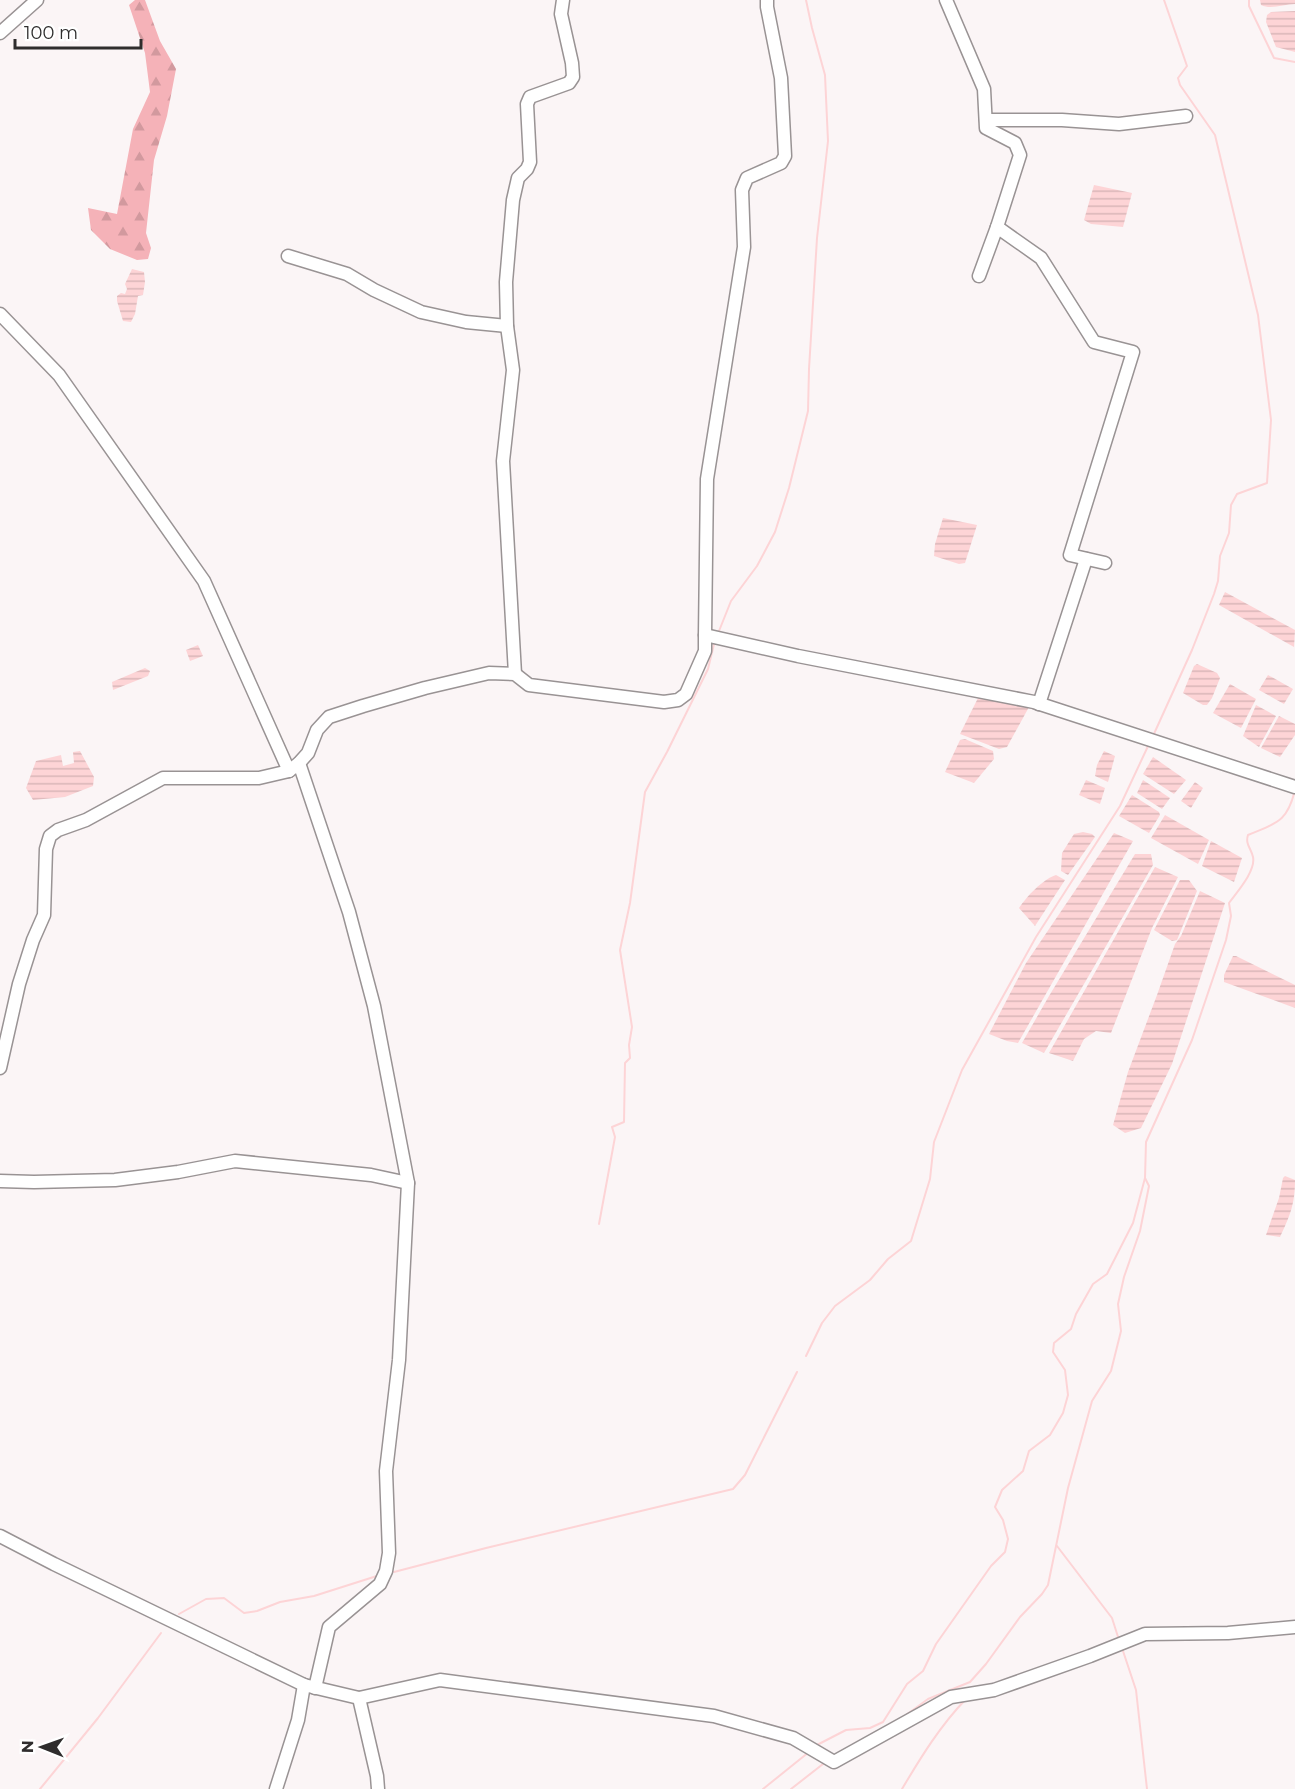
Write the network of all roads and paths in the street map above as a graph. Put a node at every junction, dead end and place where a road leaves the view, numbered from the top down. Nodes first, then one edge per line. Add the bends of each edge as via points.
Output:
1 (37, 0) edge
2 (563, 0) edge
3 (767, 0) edge
4 (946, 0) edge
5 (0, 33) edge
6 (1186, 117) dead end
7 (986, 120) junction
8 (997, 227) junction
9 (288, 256) dead end
10 (979, 276) dead end
11 (0, 314) edge
12 (507, 326) junction
13 (1086, 559) junction
14 (1105, 563) dead end
15 (705, 635) junction
16 (515, 674) junction
17 (1040, 704) junction
18 (294, 767) junction
19 (1293, 786) edge
20 (0, 1068) edge
21 (0, 1181) edge
22 (408, 1183) junction
23 (0, 1536) edge
24 (1295, 1627) edge
25 (310, 1687) junction
26 (359, 1698) junction
27 (276, 1789) edge
28 (378, 1789) edge

1 - 5 street
2 - 12 street via 561,14 573,77 569,83 530,97 527,104 530,162 518,178 513,200 506,282
3 - 15 street via 782,78 784,156 781,163 747,178 742,190 744,247 707,479
4 - 7 street via 984,89
6 - 7 street via 1119,124
7 - 8 street via 986,128 1015,143 1020,155
8 - 10 street
8 - 13 street via 1041,258 1094,342 1133,352 1070,555
9 - 12 street via 347,274 421,312
11 - 18 street via 59,375 204,581
12 - 16 street via 513,370 503,461
13 - 14 street
13 - 17 street
15 - 16 street via 705,651 686,694 678,700 664,702 529,685
15 - 17 street
16 - 18 street via 489,673 425,687 329,717 317,730 308,753
17 - 19 street
18 - 20 street via 259,778 163,778 50,836 46,849 44,915 19,984
18 - 22 street via 349,912 374,1006
21 - 22 street via 116,1180 235,1161 371,1175
22 - 25 street via 399,1360 386,1471 386,1571 380,1584 329,1628
23 - 25 street
24 - 26 street via 1145,1634 994,1690 951,1697 834,1762 793,1738 714,1716 440,1680
25 - 26 street
25 - 27 street
26 - 28 street

